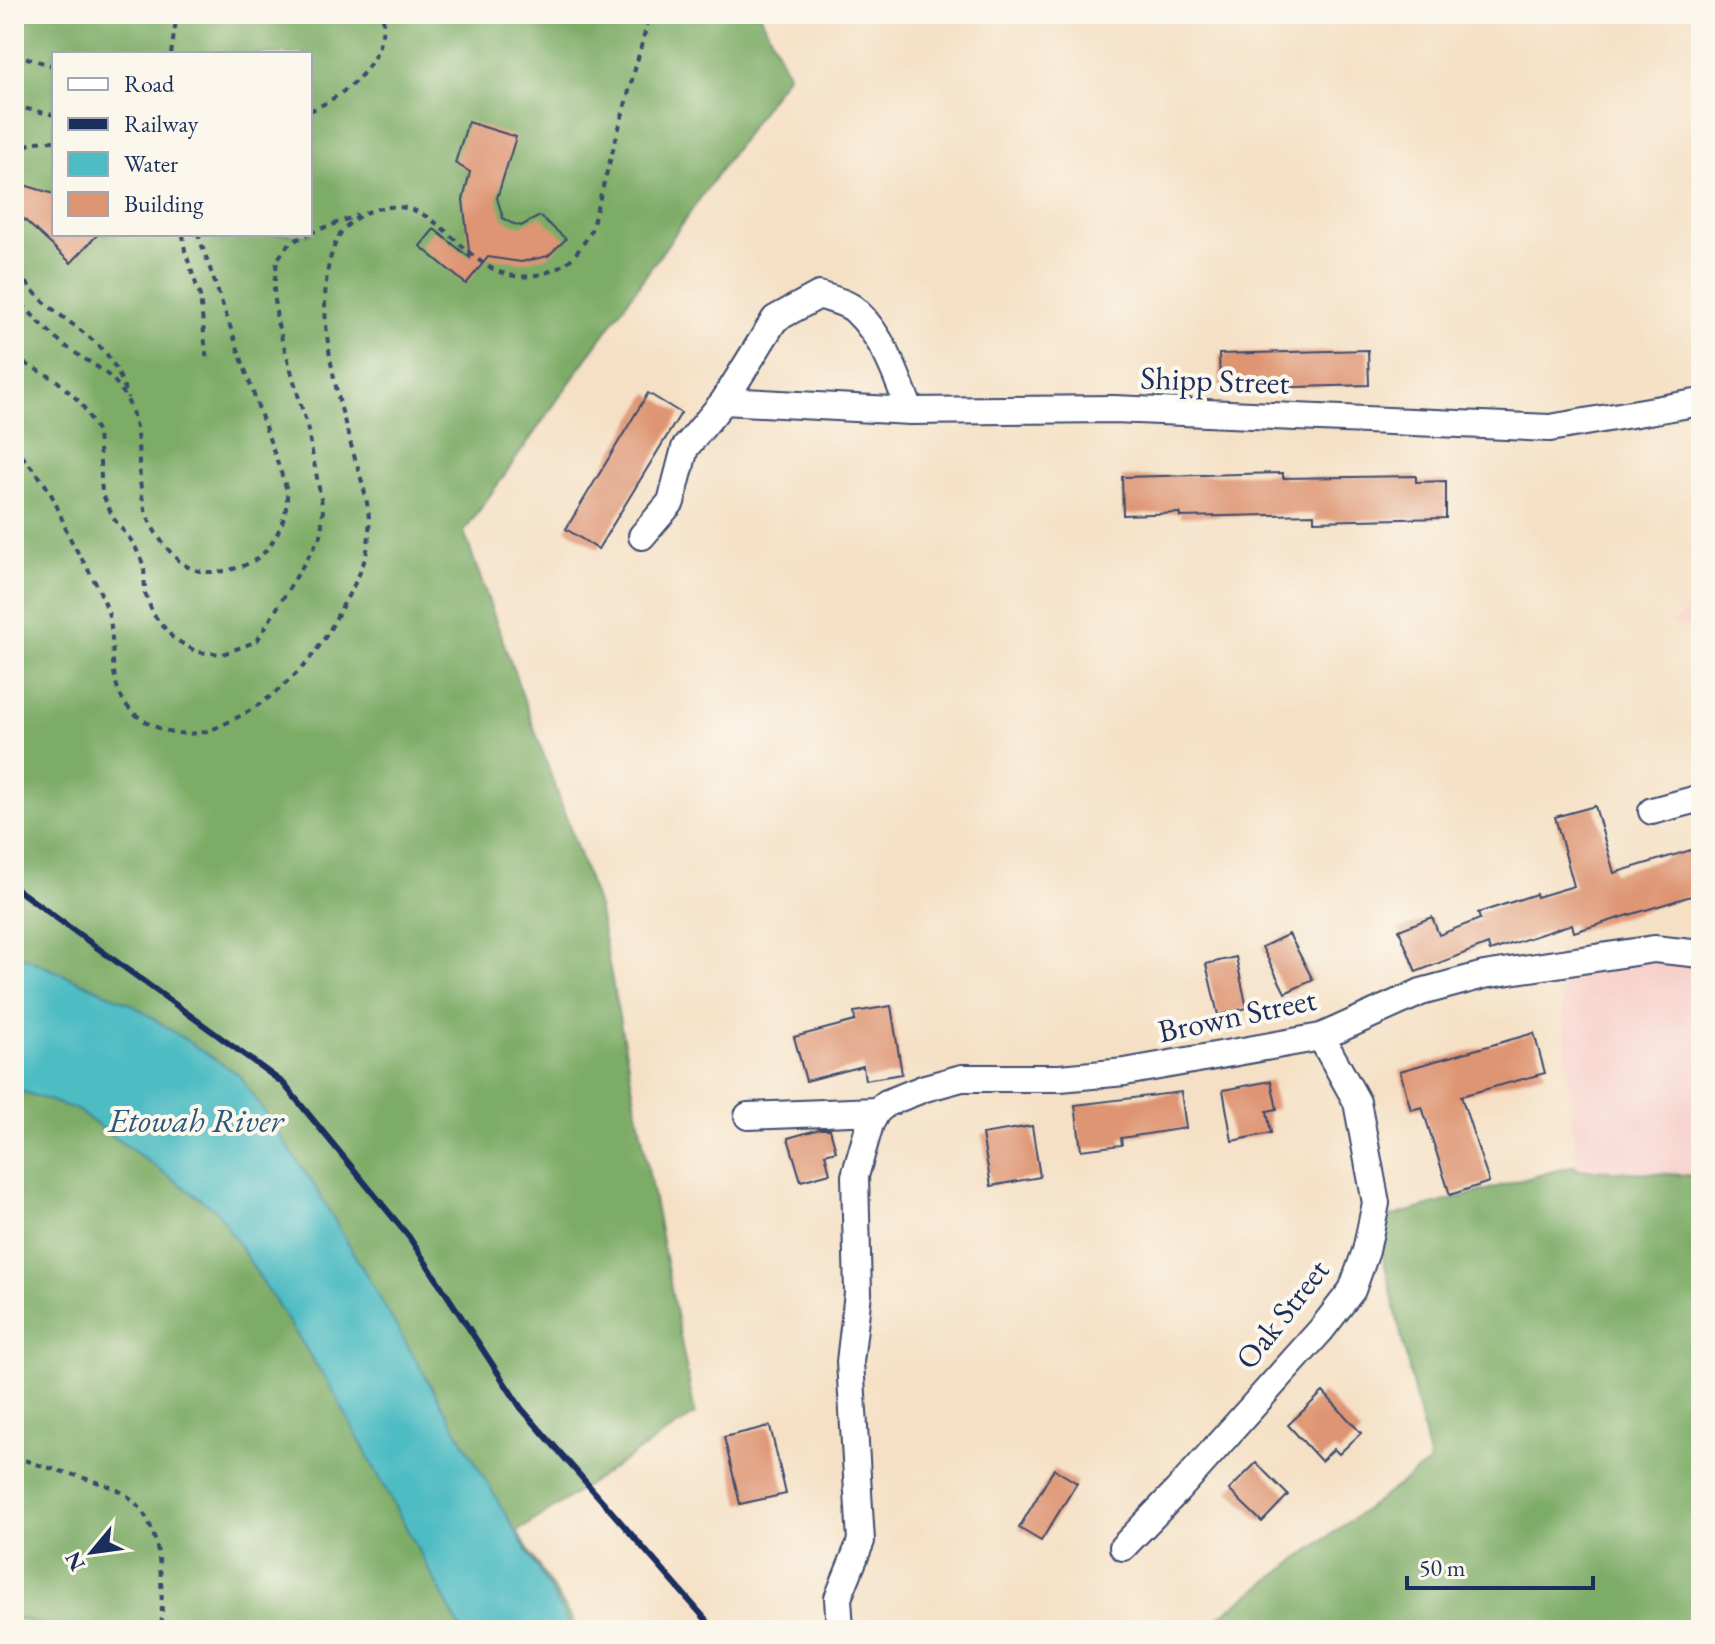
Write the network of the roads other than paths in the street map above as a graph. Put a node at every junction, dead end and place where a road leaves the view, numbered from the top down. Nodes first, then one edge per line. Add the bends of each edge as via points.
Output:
1 (724, 401) junction
2 (1701, 402) edge
3 (910, 411) junction
4 (642, 536) dead end
5 (1701, 798) edge
6 (1652, 811) dead end
7 (1701, 954) edge
8 (1321, 1037) junction
9 (877, 1111) junction
10 (748, 1116) dead end
11 (1123, 1547) dead end
12 (840, 1630) edge

1 - 3 street, Shipp Street
1 - 3 street via 775,319 819,295 853,308 861,317 894,369
1 - 4 street via 685,448 671,502
2 - 3 street, Shipp Street via 1550,428 1114,409
5 - 6 street
7 - 8 street, Brown Street via 1654,949 1484,975 1421,992
8 - 9 street, Brown Street via 1125,1072 962,1078 925,1088
8 - 11 street, Oak Street via 1357,1102 1376,1203 1352,1290
9 - 10 street
9 - 12 street via 855,1176 858,1293 850,1362 861,1541 838,1598

